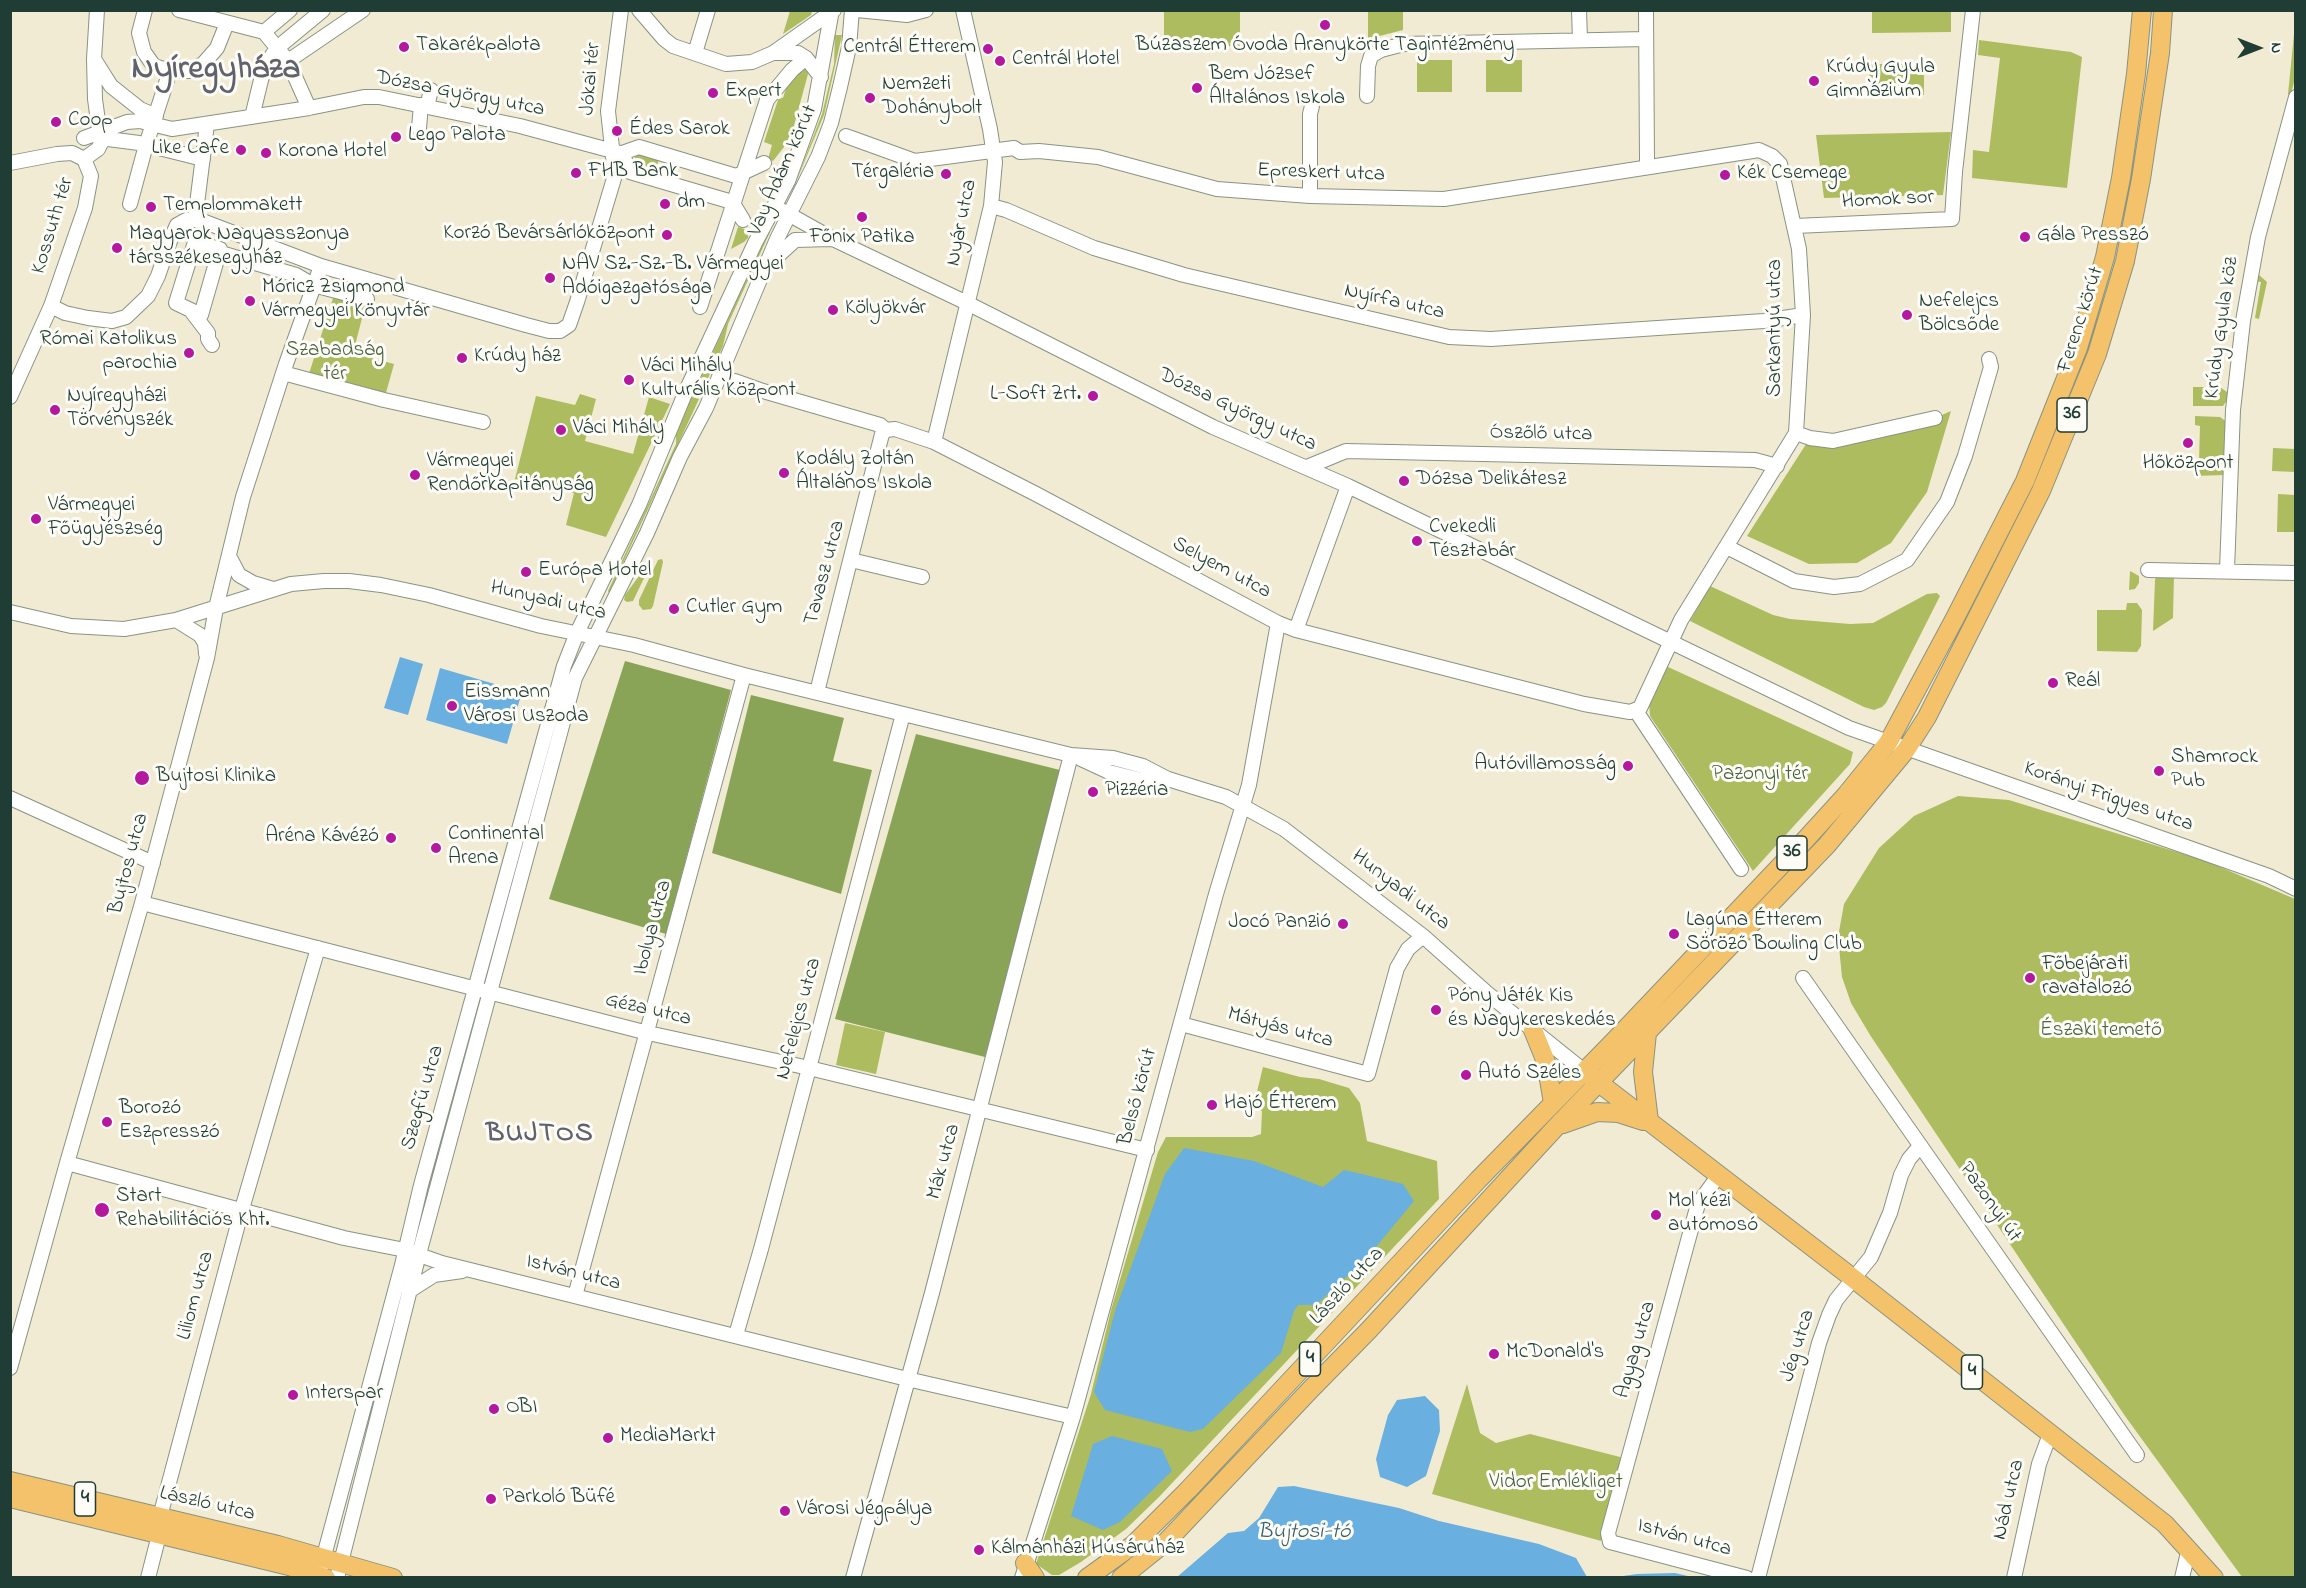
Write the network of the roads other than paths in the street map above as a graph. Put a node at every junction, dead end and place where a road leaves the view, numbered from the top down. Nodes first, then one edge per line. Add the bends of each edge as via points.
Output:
1 (97, 10) edge
2 (145, 10) edge
3 (179, 10) edge
4 (290, 10) edge
5 (323, 10) edge
6 (363, 10) edge
7 (621, 10) edge
8 (708, 10) edge
9 (852, 10) edge
10 (856, 10) edge
11 (926, 10) edge
12 (963, 10) edge
13 (1579, 10) edge
14 (1646, 10) edge
15 (1973, 10) edge
16 (2142, 10) edge
17 (2163, 10) edge
18 (833, 11) edge
19 (643, 14) edge
20 (227, 23) junction
21 (618, 31) junction
22 (264, 32) junction
23 (1646, 39) junction
24 (1580, 40) junction
25 (277, 48) junction
26 (695, 53) junction
27 (773, 53) junction
28 (806, 58) junction
29 (94, 59) junction
30 (288, 61) junction
31 (170, 71) junction
32 (821, 77) junction
33 (431, 90) dead end
34 (1367, 96) dead end
35 (2295, 96) edge
36 (424, 106) junction
37 (1312, 106) dead end
38 (309, 108) junction
39 (252, 117) junction
40 (155, 120) junction
41 (212, 123) junction
42 (419, 128) dead end
43 (99, 135) junction
44 (846, 136) dead end
45 (84, 138) dead end
46 (146, 145) junction
47 (993, 150) junction
48 (617, 152) junction
49 (84, 159) junction
50 (203, 159) junction
51 (10, 163) edge
52 (764, 163) dead end
53 (1650, 166) junction
54 (743, 171) junction
55 (1310, 196) junction
56 (732, 202) junction
57 (130, 204) dead end
58 (774, 206) junction
59 (991, 206) junction
60 (789, 213) junction
61 (195, 220) junction
62 (743, 220) dead end
63 (1795, 226) junction
64 (833, 239) junction
65 (217, 252) junction
66 (321, 266) junction
67 (764, 268) junction
68 (186, 276) junction
69 (204, 284) junction
70 (313, 285) junction
71 (367, 299) dead end
72 (967, 303) junction
73 (51, 306) junction
74 (700, 307) dead end
75 (191, 311) junction
76 (1803, 315) junction
77 (212, 345) dead end
78 (1989, 359) dead end
79 (283, 373) junction
80 (735, 381) dead end
81 (10, 398) edge
82 (1935, 418) dead end
83 (483, 422) dead end
84 (886, 430) junction
85 (1796, 433) junction
86 (934, 442) junction
87 (1777, 466) junction
88 (1307, 467) junction
89 (1348, 486) junction
90 (1727, 547) junction
91 (229, 556) junction
92 (851, 560) junction
93 (2148, 570) dead end
94 (2227, 570) junction
95 (2295, 573) edge
96 (922, 577) dead end
97 (273, 589) junction
98 (216, 608) junction
99 (10, 612) edge
100 (176, 620) junction
101 (1278, 623) junction
102 (1296, 630) junction
103 (577, 633) junction
104 (596, 637) junction
105 (1670, 642) junction
106 (207, 658) junction
107 (744, 675) junction
108 (817, 692) junction
109 (1636, 711) junction
110 (903, 714) junction
111 (1888, 743) junction
112 (1906, 750) junction
113 (1071, 755) junction
114 (10, 798) edge
115 (1242, 806) junction
116 (153, 863) junction
117 (1741, 869) dead end
118 (2295, 889) edge
119 (142, 903) junction
120 (1423, 936) junction
121 (318, 948) junction
122 (1803, 978) dead end
123 (475, 990) junction
124 (489, 994) junction
125 (1181, 1024) junction
126 (1533, 1030) junction
127 (648, 1033) junction
128 (1647, 1033) junction
129 (809, 1068) junction
130 (1584, 1071) junction
131 (1599, 1083) junction
132 (1552, 1103) junction
133 (979, 1111) junction
134 (1650, 1123) junction
135 (1556, 1127) junction
136 (1920, 1146) junction
137 (1147, 1150) junction
138 (67, 1163) junction
139 (1719, 1175) junction
140 (242, 1209) junction
141 (412, 1252) junction
142 (470, 1270) junction
143 (1854, 1279) junction
144 (409, 1292) junction
145 (575, 1296) junction
146 (736, 1335) junction
147 (10, 1368) edge
148 (907, 1379) junction
149 (1072, 1417) junction
150 (2050, 1434) junction
151 (2137, 1455) dead end
152 (10, 1481) edge
153 (10, 1498) edge
154 (159, 1526) junction
155 (1610, 1542) joint
156 (2189, 1548) junction
157 (327, 1572) edge
158 (1027, 1573) edge
159 (148, 1578) edge
160 (393, 1578) edge
161 (854, 1578) edge
162 (1088, 1578) edge
163 (1121, 1578) edge
164 (1747, 1578) edge
165 (1758, 1578) edge
166 (2014, 1578) edge
167 (2182, 1578) edge
168 (2214, 1578) edge

1 - 29 street
2 - 31 street via 140,33 144,52 154,66
3 - 20 street
4 - 22 street
5 - 25 street
6 - 30 street
7 - 21 street, Jókai tér
8 - 26 street
9 - 60 street, Vay Ádám körút via 849,47 831,123
10 - 11 street via 907,15
12 - 47 street, Nyár utca
13 - 24 street
14 - 23 street
15 - 63 street, Homok sor via 1952,219
16 - 111 main road, Ferenc körút / 36 via 2121,178 2105,257 2078,348 2025,481
17 - 112 main road, Ferenc körút / 36 via 2141,179 2124,261 2097,354 2041,492 1927,717
18 - 27 street
18 - 32 street, Vay Ádám körút
19 - 21 street via 625,21
19 - 26 street via 664,39
20 - 22 street
20 - 31 street via 217,48 203,64 189,71
21 - 48 street, Jókai tér via 608,111
22 - 25 street
23 - 24 street
23 - 53 street
24 - 34 street via 1404,44 1381,50 1371,56
25 - 30 street
25 - 39 street via 267,63
26 - 27 street via 726,64 752,62
27 - 28 street via 798,53
28 - 32 street
28 - 54 street via 767,100
29 - 40 street via 111,86
29 - 43 street
30 - 38 street
31 - 40 street
32 - 58 street, Vay Ádám körút via 803,142
33 - 36 street
35 - 94 street, Krúdy Gyula köz via 2258,237 2243,321 2233,410
36 - 38 street, Dózsa György utca via 364,97
36 - 42 street
36 - 48 street, Dózsa György utca
37 - 55 street
38 - 39 street, Dózsa György utca
39 - 41 street, Dózsa György utca
40 - 41 street via 172,129
40 - 43 street via 128,122
40 - 46 street
41 - 50 street
43 - 45 street
43 - 46 street
43 - 49 street via 98,149
44 - 47 street, Epreskert utca via 915,161
46 - 50 street
46 - 57 street
47 - 55 street, Epreskert utca via 1014,148 1020,152 1098,157 1217,189
47 - 59 street, Nyár utca
48 - 54 street via 639,147 736,176
48 - 56 street via 630,172
48 - 66 street, Jókai tér via 615,175 577,302 569,325 560,331
49 - 51 street via 72,153
49 - 73 street, Kossuth tér via 91,176 90,193
50 - 61 street
52 - 54 street
53 - 55 street, Epreskert utca via 1444,199
53 - 63 street, Sarkantyú utca via 1759,150 1780,164
54 - 56 street
56 - 62 street
56 - 74 street
58 - 60 street, Dózsa György utca
58 - 103 street, Vay Ádám körút
59 - 72 street, Nyár utca
59 - 76 street, Nyírfa utca via 1094,248 1184,275 1449,337 1491,339
60 - 64 street, Dózsa György utca
60 - 67 street, Vay Ádám körút
61 - 66 street
61 - 73 street via 177,225 148,296 126,317 112,321 88,318
63 - 76 street, Sarkantyú utca
64 - 67 street via 795,240
64 - 72 street, Dózsa György utca
65 - 68 street via 220,249 194,244
65 - 69 street
65 - 70 street
65 - 75 street via 201,315
66 - 70 street, Bujtos utca
67 - 104 street, Vay Ádám körút via 706,408
68 - 69 street
68 - 75 street via 176,303
69 - 75 street
70 - 71 street
70 - 79 street, Bujtos utca
72 - 86 street, Nyár utca
72 - 88 street, Dózsa György utca via 1213,427
73 - 81 street, Kossuth tér
75 - 77 street
76 - 85 street, Sarkantyú utca
78 - 90 street via 1991,367 1965,456 1947,502 1906,560 1860,584 1834,587 1794,581
79 - 83 street
79 - 91 street, Bujtos utca via 243,497
80 - 84 street, Selyem utca
82 - 85 street via 1833,441
84 - 86 street, Selyem utca via 896,429
84 - 92 street, Tavasz utca
85 - 87 street, Sarkantyú utca
86 - 101 street, Selyem utca
87 - 88 street, Ószőlő utca via 1755,460 1346,451
87 - 90 street, Sarkantyú utca
88 - 89 street, Dózsa György utca
89 - 102 street
89 - 105 street, Dózsa György utca
90 - 105 street, Sarkantyú utca
91 - 97 street via 244,579
91 - 98 street, Bujtos utca
92 - 96 street
92 - 108 street, Tavasz utca
93 - 94 street
94 - 95 street
97 - 98 street, Hunyadi utca
97 - 103 street, Hunyadi utca via 324,581 381,585
98 - 100 street, Hunyadi utca
98 - 106 street, Bujtos utca
99 - 100 street, Hunyadi utca via 96,628 124,629
100 - 106 street via 200,635
101 - 102 street, Selyem utca
101 - 115 street, Belső körút
102 - 109 street, Selyem utca via 1584,704
103 - 104 street, Hunyadi utca
103 - 123 street, Szegfű utca via 564,666
104 - 107 street, Hunyadi utca
104 - 124 street, Szegfű utca via 575,678
105 - 109 street
105 - 111 street
106 - 116 street, Bujtos utca
107 - 108 street, Hunyadi utca
107 - 127 street, Ibolya utca
108 - 110 street, Hunyadi utca
109 - 117 street
110 - 113 street, Hunyadi utca
110 - 129 street, Nefelejcs utca
111 - 112 street
111 - 130 main road, 36 via 1806,839
112 - 118 street, Korányi Frigyes utca
112 - 128 main road, 36 via 1827,845
113 - 115 street, Hunyadi utca via 1113,758 1143,766
113 - 133 street, Mák utca
114 - 116 street
115 - 120 street, Hunyadi utca via 1284,829
115 - 125 street, Belső körút
116 - 119 street, Bujtos utca
119 - 121 street, Géza utca
119 - 138 street, Bujtos utca
120 - 125 street, Mátyás utca via 1408,949 1397,968 1368,1074
120 - 126 street, Hunyadi utca
121 - 123 street, Géza utca
121 - 140 street, Liliom utca
122 - 136 street, Pazonyi út
123 - 124 street, Géza utca
123 - 141 street, Szegfű utca
124 - 127 street, Géza utca
124 - 141 street, Szegfű utca
125 - 137 street, Belső körút
126 - 130 street, Hunyadi utca
126 - 132 main road via 1546,1062
127 - 129 street, Géza utca
127 - 145 street, Ibolya utca
128 - 131 main road, 36
128 - 134 main road via 1643,1072
129 - 133 street, Géza utca
129 - 146 street, Nefelejcs utca
130 - 131 main road, 4
130 - 132 main road, László utca / 4
131 - 134 main road, 4
131 - 135 main road, László utca
132 - 162 main road, László utca / 4 via 1188,1490 1132,1545
133 - 137 street, Géza utca
133 - 148 street, Mák utca
134 - 135 main road, 4 via 1618,1113 1598,1112
134 - 139 main road, 4
135 - 163 main road, László utca / 4 via 1427,1270 1201,1506 1167,1541
136 - 143 street, Jég utca via 1901,1175 1871,1257
136 - 151 street, Pazonyi út
137 - 149 street, Belső körút
138 - 140 street, István utca
138 - 147 street, Bujtos utca
139 - 143 main road, 4
139 - 155 street, Agyag utca via 1698,1204 1608,1533
140 - 141 street, István utca via 344,1238
140 - 154 street, Liliom utca
141 - 142 street, István utca
141 - 144 street, Szegfű utca
141 - 157 street, Szegfű utca
142 - 144 street via 434,1275
142 - 145 street, István utca
143 - 150 main road, 4
143 - 165 street, Jég utca via 1836,1300 1819,1342
144 - 157 street, Szegfű utca
145 - 146 street, István utca
146 - 148 street, István utca
148 - 149 street, István utca
148 - 161 street, Mák utca
149 - 158 street, Belső körút
150 - 156 main road, 4 via 2165,1524
150 - 166 street, Nád utca via 2039,1464
152 - 154 main road, László utca / 4
153 - 154 main road, László utca / 4 via 134,1529
154 - 157 main road, László utca / 4 via 278,1545
154 - 159 street, Liliom utca
155 - 164 street, István utca
156 - 167 street
156 - 168 main road, 4
157 - 160 main road, László utca / 4

